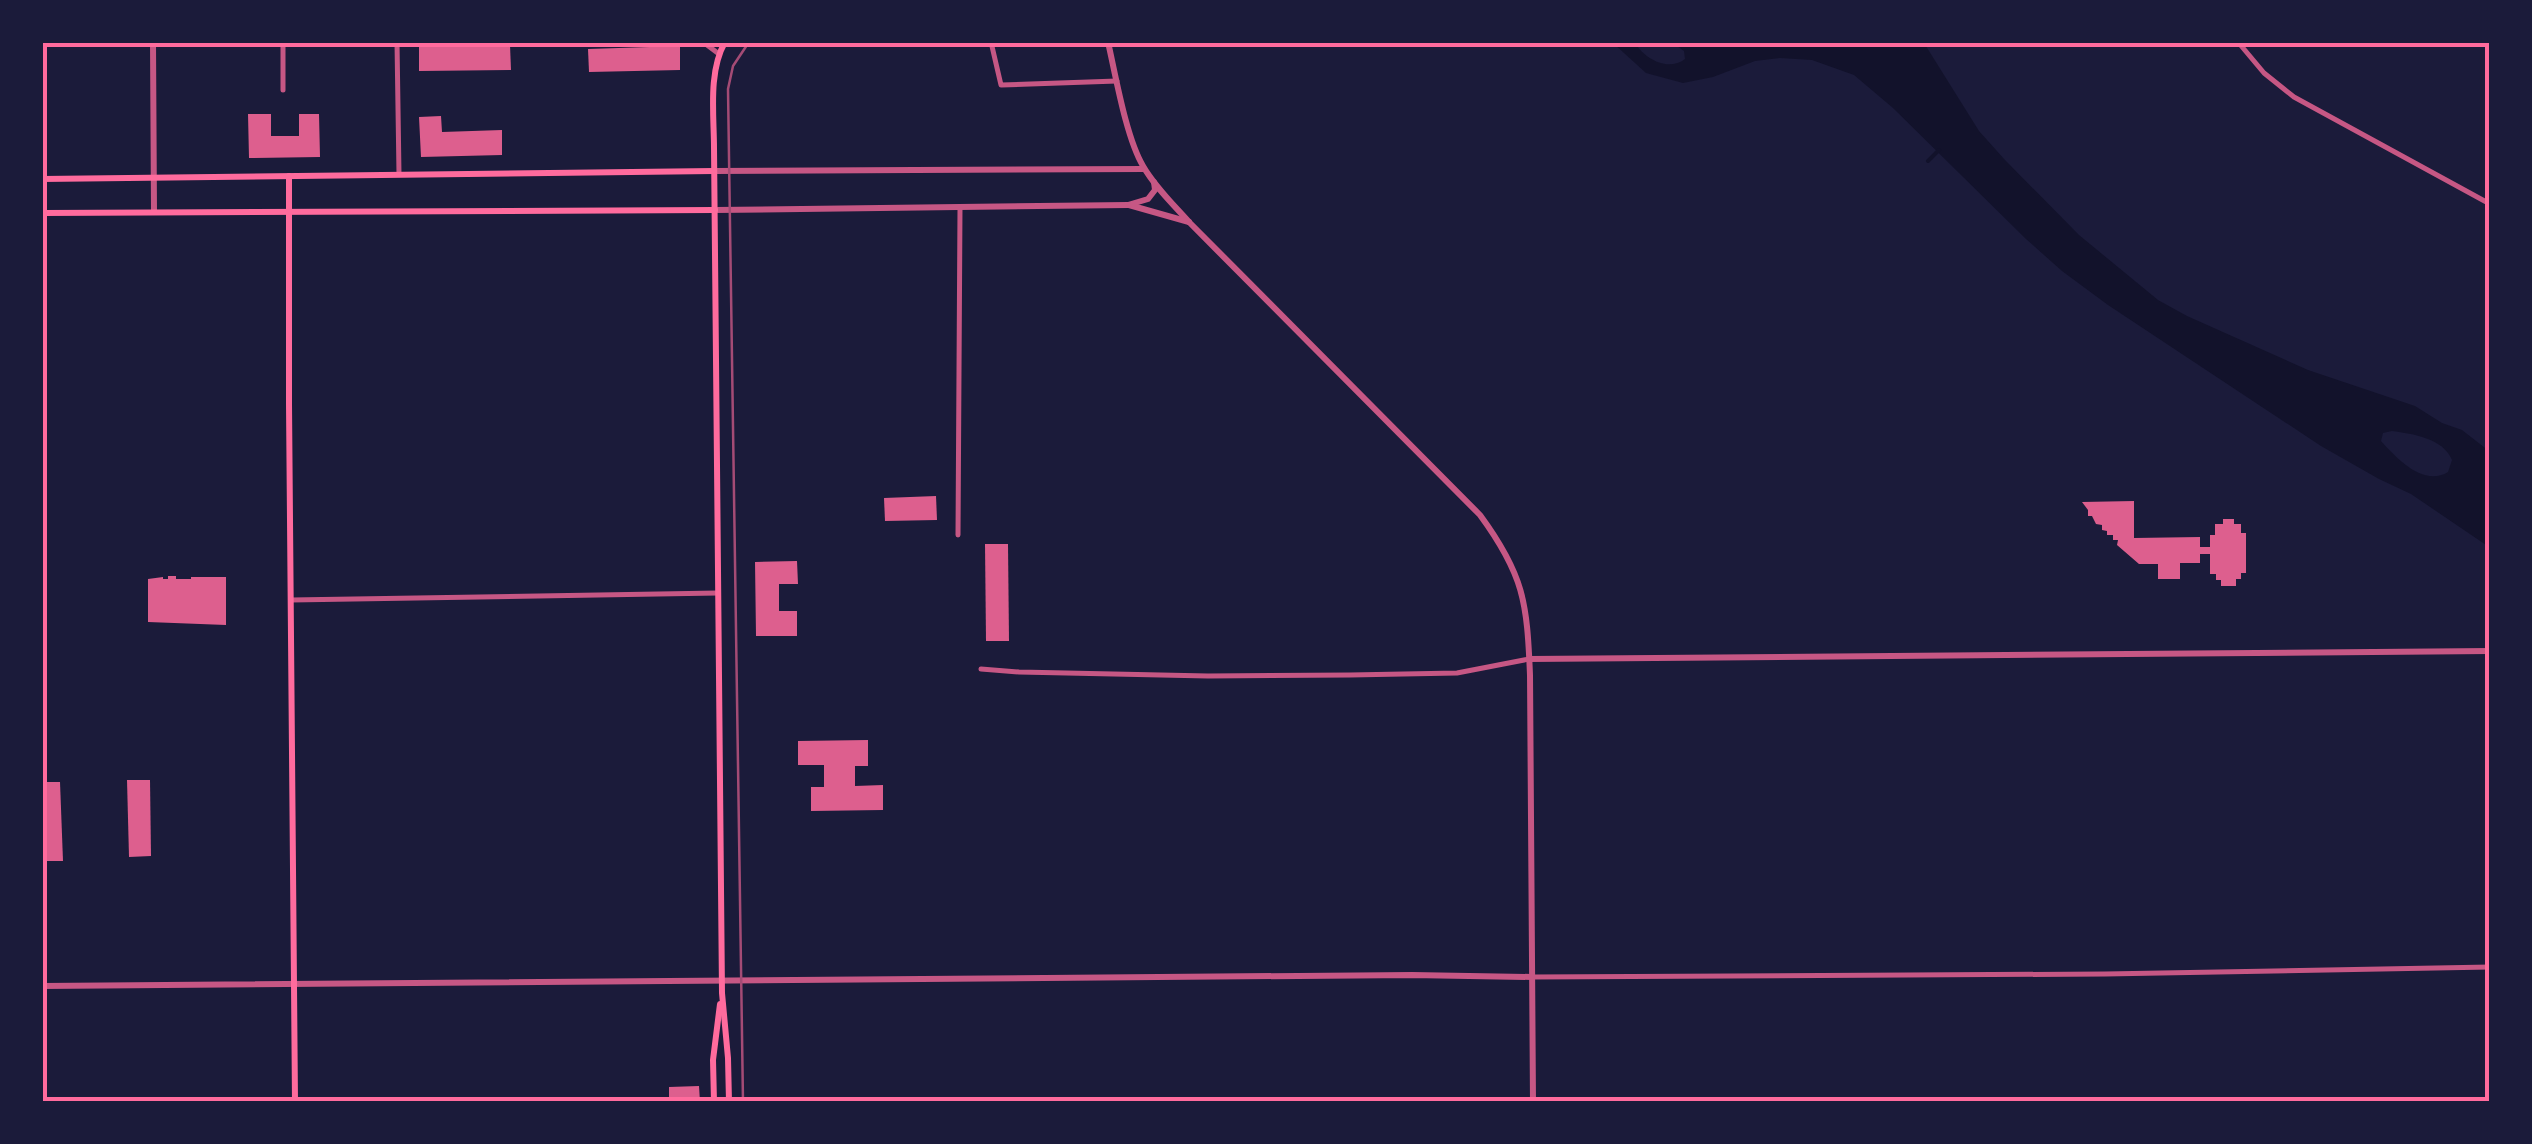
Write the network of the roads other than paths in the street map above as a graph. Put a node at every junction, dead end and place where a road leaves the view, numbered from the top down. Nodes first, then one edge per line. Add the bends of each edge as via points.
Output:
1 (153, 42) edge
2 (283, 42) edge
3 (397, 42) edge
4 (703, 42) edge
5 (724, 42) edge
6 (991, 42) edge
7 (1108, 42) edge
8 (2238, 42) edge
9 (719, 54) junction
10 (1117, 81) junction
11 (283, 90) dead end
12 (1144, 169) junction
13 (714, 171) junction
14 (399, 174) junction
15 (290, 176) junction
16 (42, 178) edge
17 (154, 178) junction
18 (1154, 181) junction
19 (2490, 204) edge
20 (1128, 205) junction
21 (960, 208) junction
22 (715, 210) junction
23 (289, 211) junction
24 (154, 212) junction
25 (42, 213) edge
26 (1190, 222) junction
27 (958, 535) dead end
28 (718, 593) junction
29 (291, 600) junction
30 (2490, 651) edge
31 (1529, 659) junction
32 (982, 669) dead end
33 (2490, 967) edge
34 (1532, 977) junction
35 (722, 981) junction
36 (294, 984) junction
37 (42, 986) edge
38 (722, 993) junction
39 (294, 1102) edge
40 (714, 1102) edge
41 (729, 1102) edge
42 (1533, 1102) edge

1 - 17 street
2 - 11 street
3 - 14 street
4 - 9 street
5 - 9 main road
6 - 10 street via 1001,85
7 - 10 street
8 - 19 street via 2294,97
9 - 13 main road
10 - 12 street
12 - 13 street
12 - 18 street
13 - 14 main road
13 - 22 main road
14 - 15 main road
15 - 17 main road
15 - 23 main road
16 - 17 main road
17 - 24 street
18 - 20 street via 1148,199
18 - 26 street
20 - 21 street
20 - 26 street
21 - 22 street
21 - 27 street
22 - 23 main road
22 - 28 main road
23 - 24 main road
23 - 29 main road
24 - 25 main road
26 - 31 street via 1480,516 1522,590
28 - 29 street
28 - 35 main road
29 - 36 main road
30 - 31 street
31 - 32 street via 1457,673 1368,675
31 - 34 street
33 - 34 street
34 - 35 street
34 - 42 street
35 - 36 street
35 - 38 main road
36 - 37 street
36 - 39 main road
38 - 40 main road
38 - 41 main road

